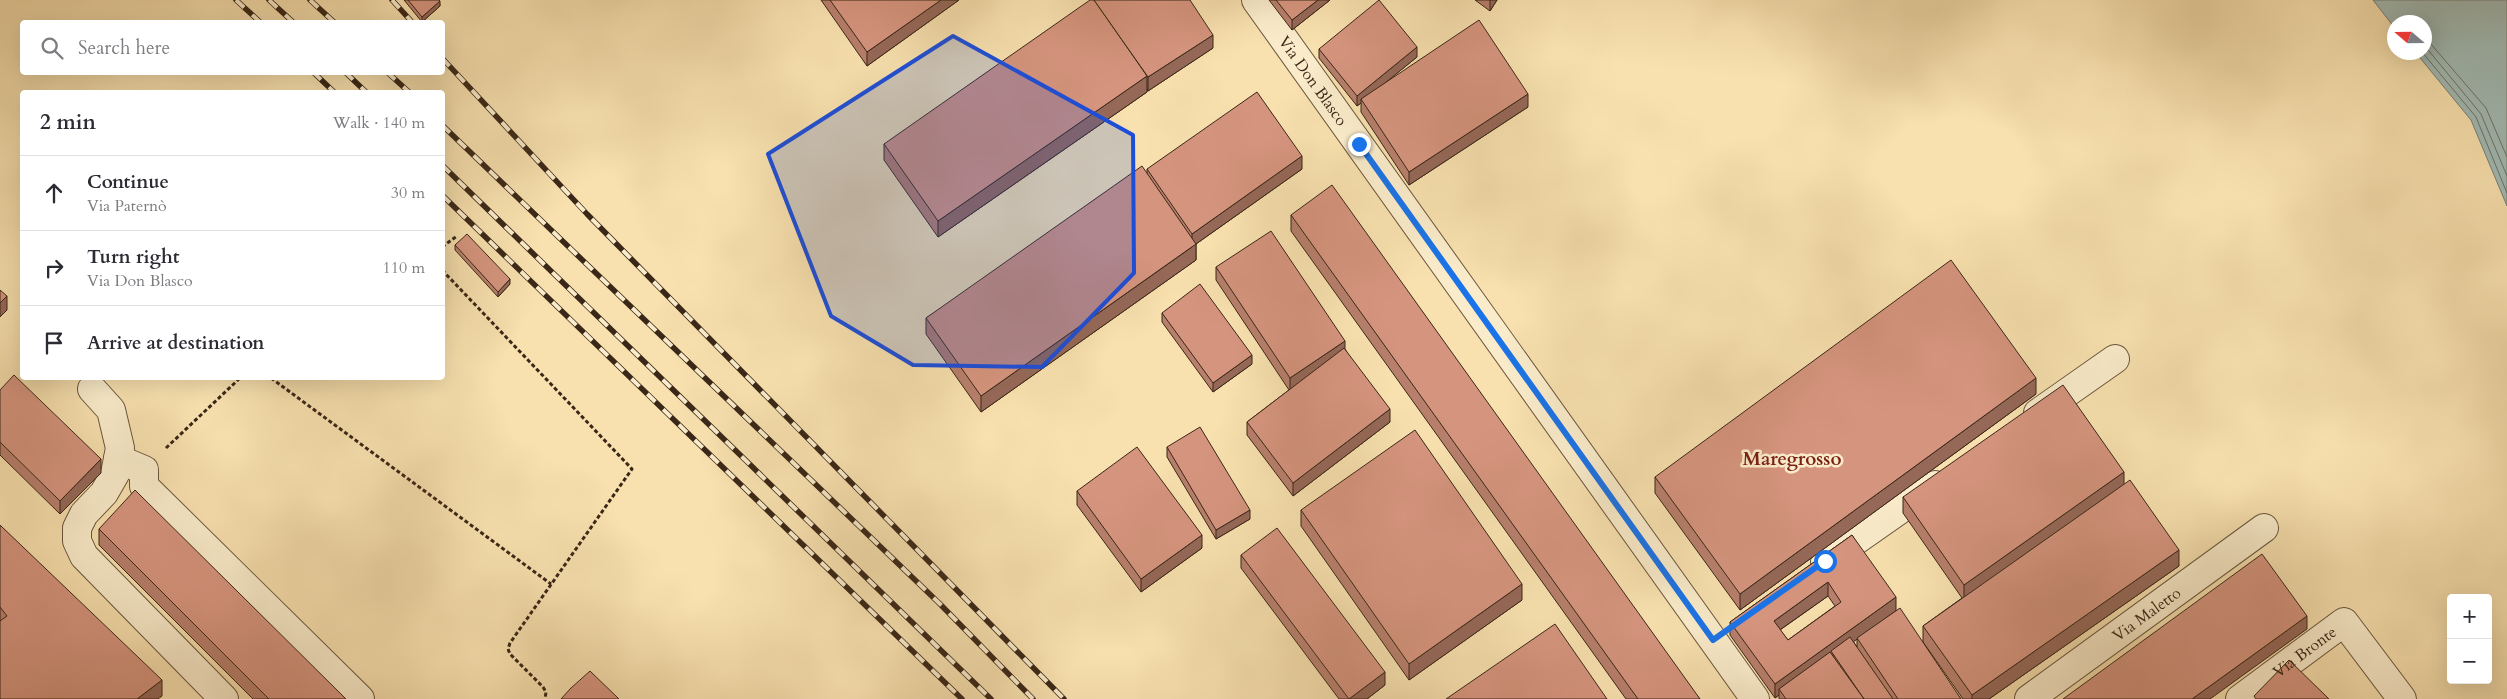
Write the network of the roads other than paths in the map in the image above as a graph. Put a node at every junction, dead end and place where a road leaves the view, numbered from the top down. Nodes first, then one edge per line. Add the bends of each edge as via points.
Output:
1 (1256, 0) edge
2 (2114, 359) dead end
3 (92, 389) dead end
4 (2018, 426) edge
5 (118, 459) junction
6 (1954, 471) edge
7 (2264, 528) dead end
8 (1801, 578) edge
9 (1737, 623) edge
10 (1713, 640) junction
11 (224, 699) edge
12 (360, 699) edge
13 (1755, 699) edge
14 (2029, 699) edge
15 (2240, 699) edge
16 (2402, 699) edge

1 - 10 street, Via Don Blasco
2 - 4 street
3 - 5 street via 111,410 120,448
5 - 11 street via 115,474 104,493 84,514 77,528 77,541 84,556
5 - 12 street via 144,470 144,486
6 - 8 street
7 - 14 street, Via Maletto
9 - 10 street
10 - 13 street, Via Don Blasco
15 - 16 street, Via Bronte via 2344,622

